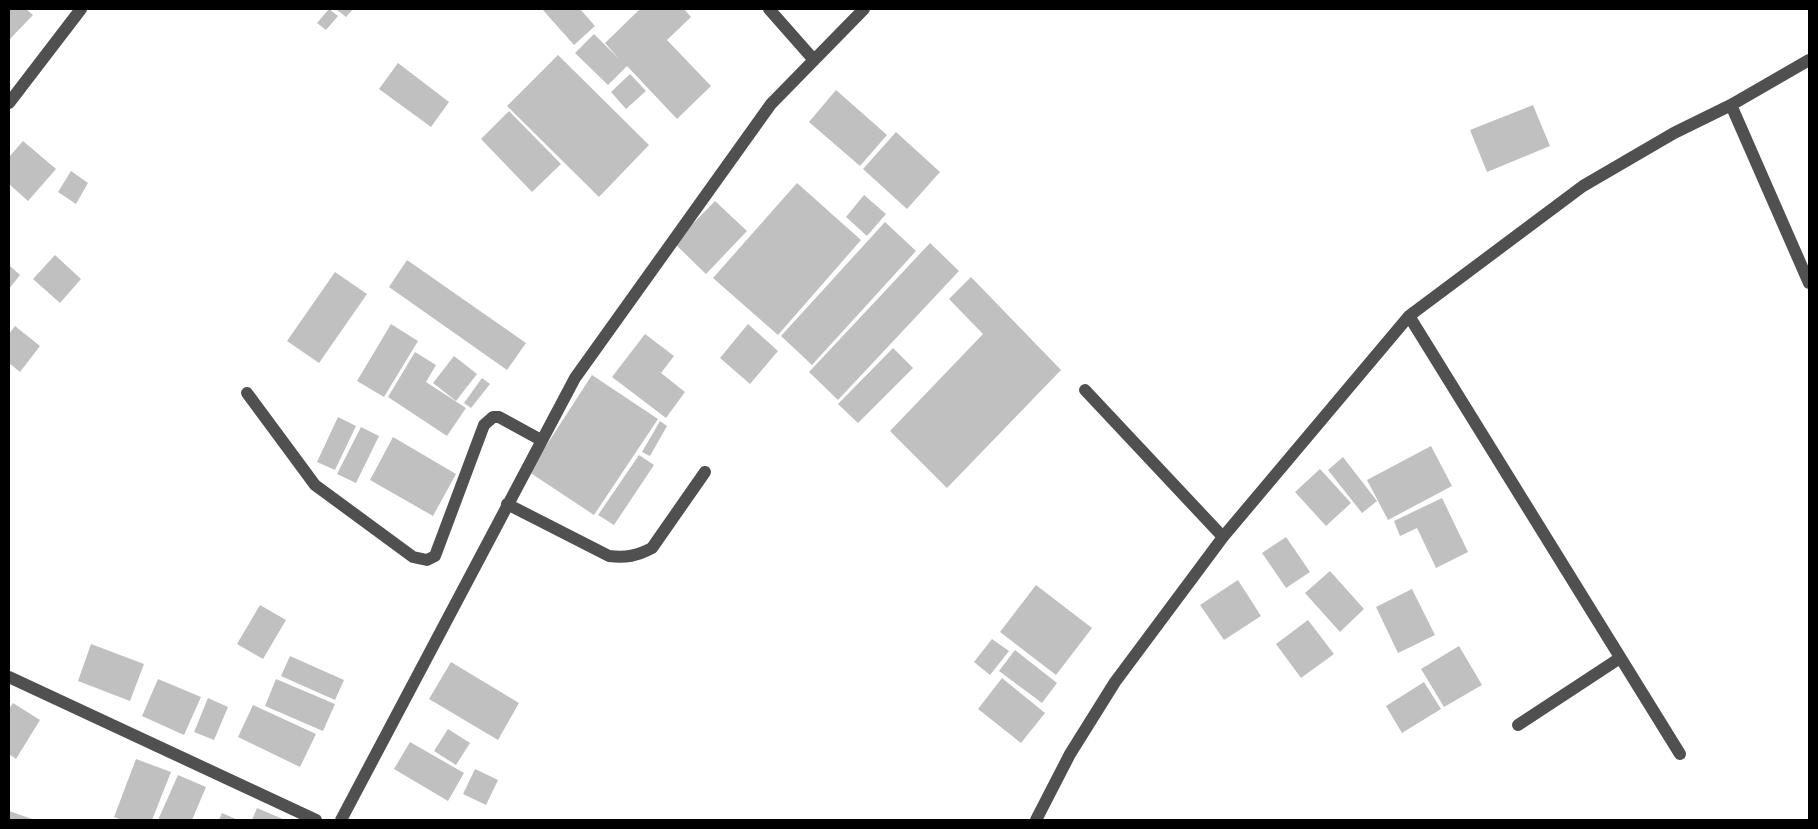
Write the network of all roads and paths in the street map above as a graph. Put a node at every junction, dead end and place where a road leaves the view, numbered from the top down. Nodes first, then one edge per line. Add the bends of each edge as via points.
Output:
1 (81, 9) edge
2 (769, 9) edge
3 (864, 9) edge
4 (814, 60) junction
5 (1809, 60) edge
6 (9, 103) edge
7 (1731, 105) junction
8 (1809, 283) edge
9 (1409, 316) junction
10 (1085, 390) dead end
11 (246, 393) dead end
12 (541, 440) junction
13 (705, 472) dead end
14 (507, 504) junction
15 (1222, 537) junction
16 (1620, 658) junction
17 (9, 677) edge
18 (1518, 725) dead end
19 (1680, 754) dead end
20 (316, 820) edge
21 (341, 820) edge
22 (1036, 820) edge

1 - 6 street
2 - 4 street
3 - 4 street
4 - 12 street via 771,104 575,378
5 - 7 street
7 - 8 street
7 - 9 street via 1674,133 1583,186
9 - 15 street
9 - 16 street
10 - 15 street
11 - 12 street via 315,485 413,557 427,560 435,556 484,425 498,417
12 - 14 street
13 - 14 street via 652,548 624,558 609,556
14 - 21 street
15 - 22 street via 1115,682 1070,754
16 - 18 street
16 - 19 street
17 - 20 street

